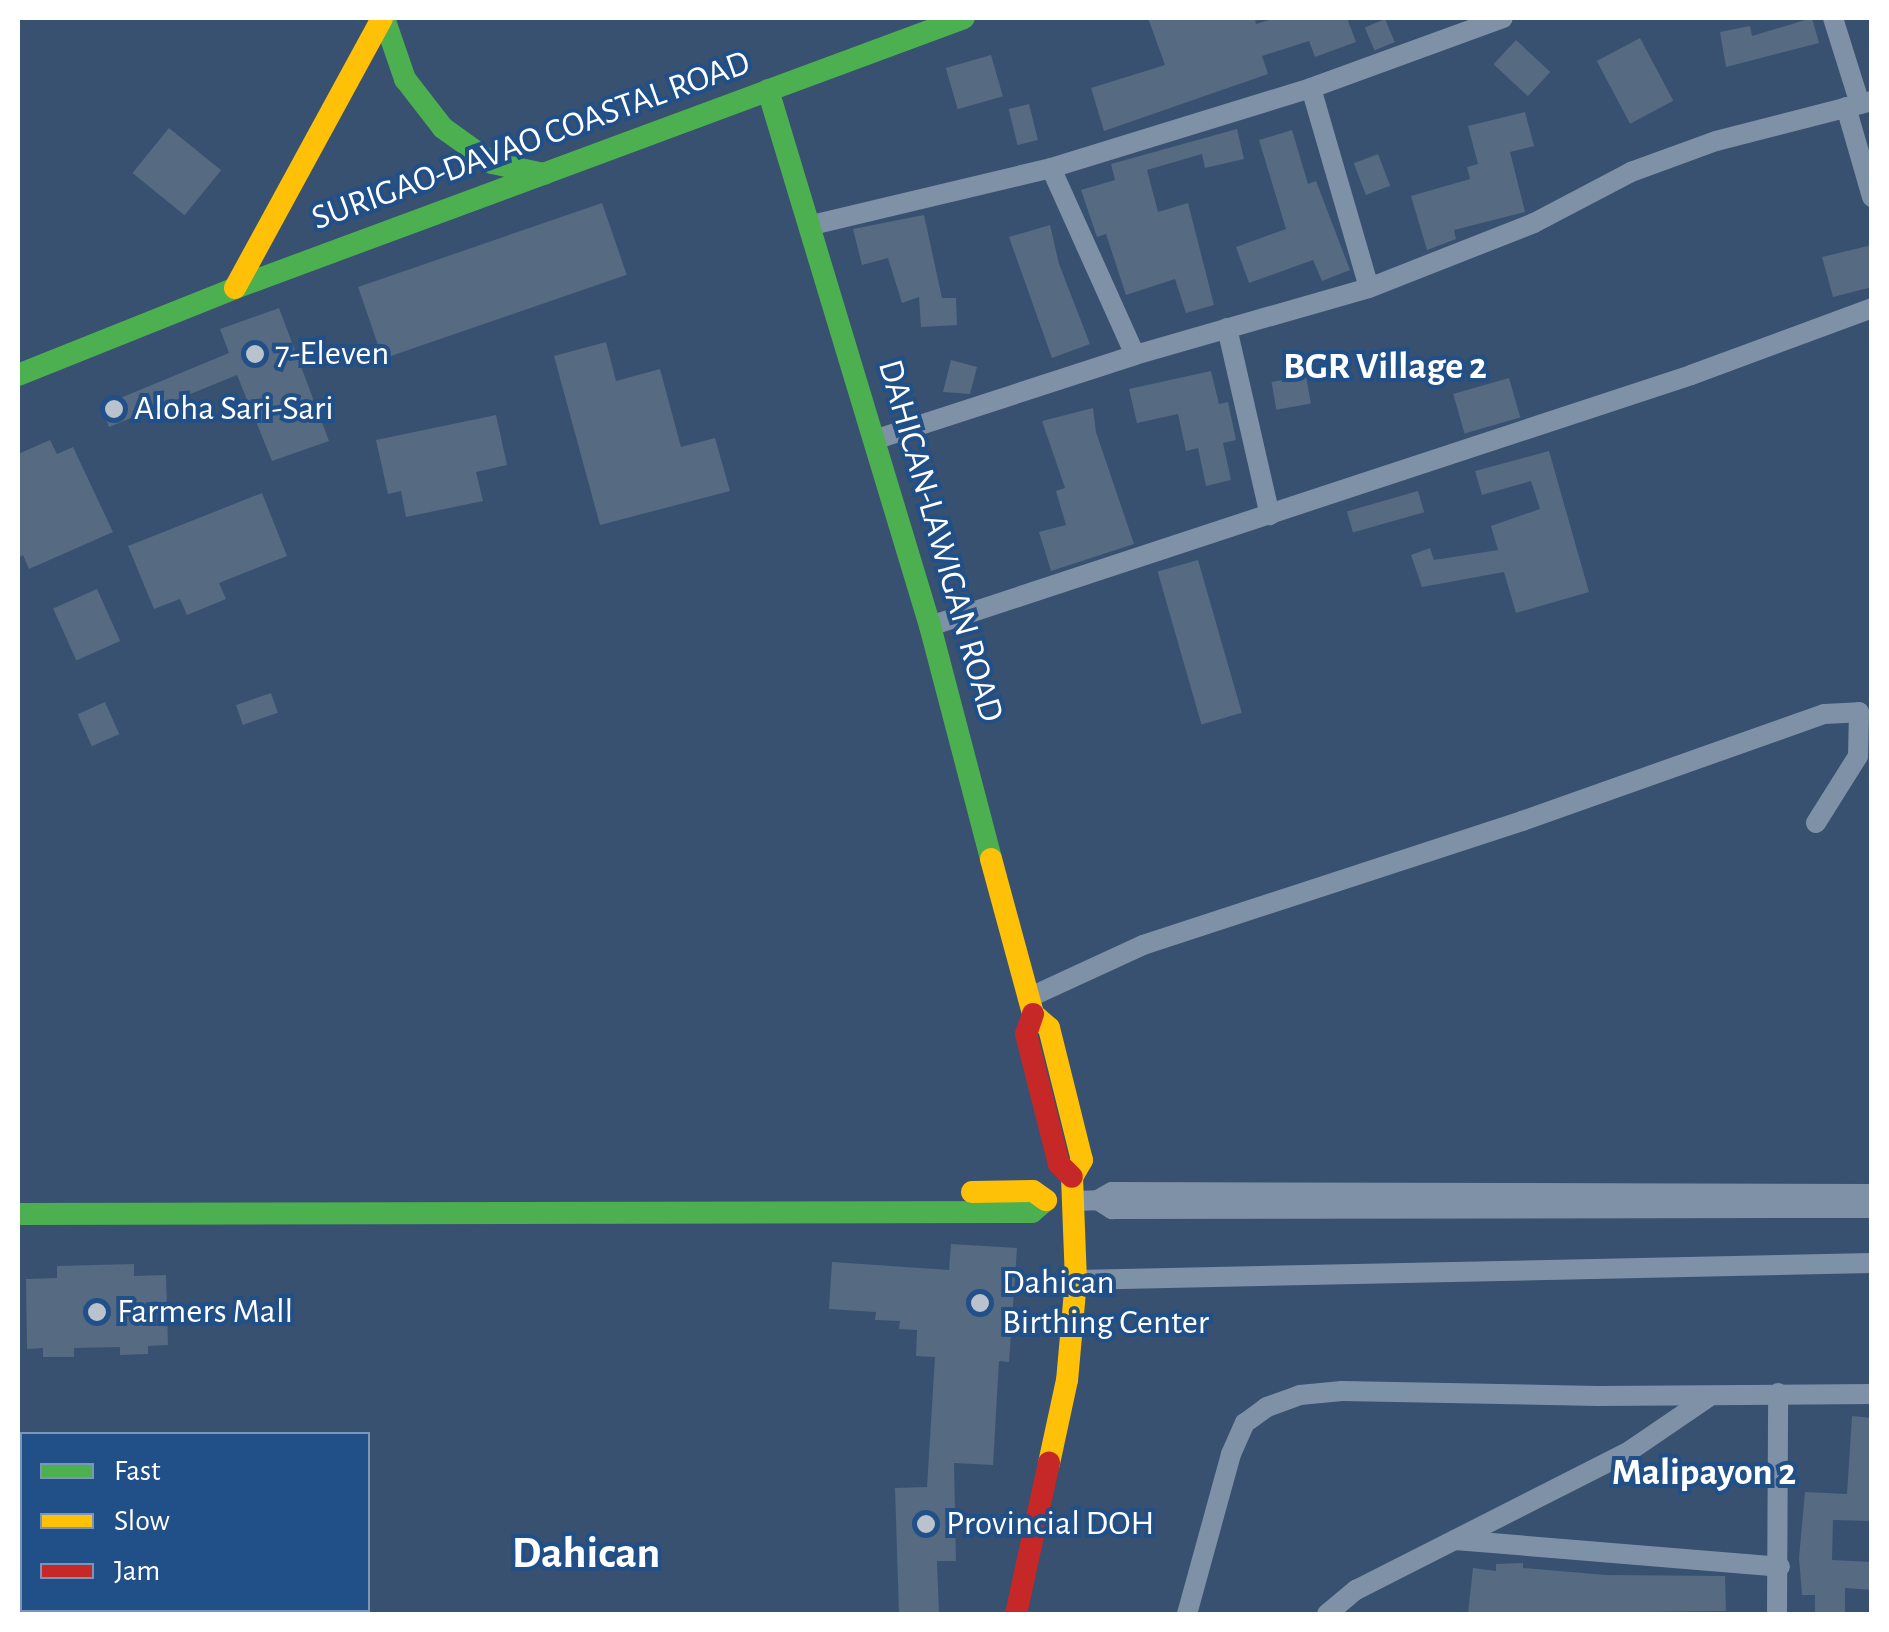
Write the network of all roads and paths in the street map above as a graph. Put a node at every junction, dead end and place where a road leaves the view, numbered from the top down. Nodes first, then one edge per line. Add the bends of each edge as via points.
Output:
1 (383, 18) edge
2 (964, 18) edge
3 (1503, 18) edge
4 (1833, 18) edge
5 (1311, 88) junction
6 (768, 90) junction
7 (1859, 104) edge
8 (1051, 168) junction
9 (544, 174) junction
10 (1872, 197) edge
11 (812, 224) junction
12 (234, 288) junction
13 (1370, 288) junction
14 (1872, 308) edge
15 (1228, 328) junction
16 (1135, 354) junction
17 (18, 375) edge
18 (877, 439) junction
19 (1270, 516) junction
20 (930, 626) junction
21 (1816, 823) dead end
22 (1030, 1006) junction
23 (1872, 1194) edge
24 (18, 1196) edge
25 (1046, 1200) junction
26 (1086, 1200) junction
27 (1872, 1208) edge
28 (18, 1214) edge
29 (1872, 1263) edge
30 (1076, 1280) junction
31 (1778, 1393) junction
32 (1872, 1394) edge
33 (1710, 1396) junction
34 (1455, 1540) junction
35 (1780, 1568) junction
36 (1016, 1614) edge
37 (1187, 1614) edge
38 (1327, 1614) edge
39 (1777, 1614) edge

1 - 9 main road via 405,79 444,128 492,164
1 - 12 main road
2 - 6 main road, SURIGAO-DAVAO COASTAL ROAD
3 - 5 street
4 - 7 street
5 - 8 street
5 - 13 street
6 - 9 main road, SURIGAO-DAVAO COASTAL ROAD
6 - 11 main road, DAHICAN-LAWIGAN ROAD
7 - 10 street
7 - 13 street via 1716,141 1630,172 1534,223
8 - 11 street
8 - 16 street
9 - 12 main road, SURIGAO-DAVAO COASTAL ROAD
11 - 18 main road, DAHICAN-LAWIGAN ROAD
12 - 17 main road, SURIGAO-DAVAO COASTAL ROAD
13 - 15 street
14 - 19 street
15 - 16 street
15 - 19 street
16 - 18 street
18 - 20 main road, DAHICAN-LAWIGAN ROAD
19 - 20 street
20 - 22 main road, DAHICAN-LAWIGAN ROAD
21 - 22 street via 1858,756 1859,712 1824,714 1143,945
22 - 26 main road, DAHICAN-LAWIGAN ROAD via 1026,1034 1059,1164
23 - 26 street via 1112,1192
24 - 25 main road via 1033,1191
25 - 26 main road
25 - 28 main road via 1032,1212
26 - 27 street via 1112,1209
26 - 30 main road, DAHICAN-LAWIGAN ROAD
29 - 30 street
30 - 36 main road, DAHICAN-LAWIGAN ROAD via 1058,1429
31 - 32 street
31 - 33 street
31 - 35 street
33 - 34 street via 1628,1452
33 - 37 street via 1342,1391 1267,1406 1245,1422 1231,1454
34 - 35 street
34 - 38 street via 1356,1590
35 - 39 street

